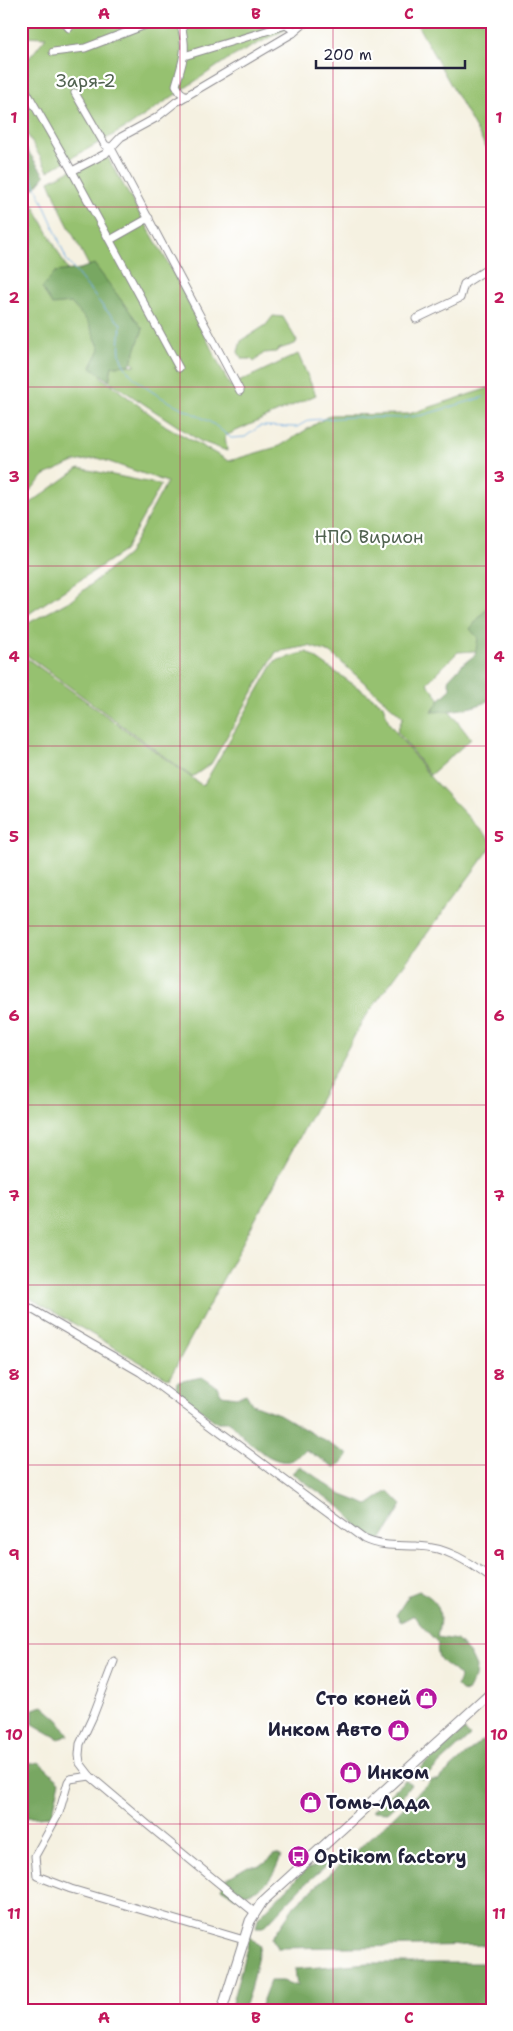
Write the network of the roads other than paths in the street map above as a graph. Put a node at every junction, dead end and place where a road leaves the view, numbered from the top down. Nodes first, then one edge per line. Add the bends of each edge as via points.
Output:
1 (63, 21) edge
2 (156, 21) edge
3 (180, 21) edge
4 (307, 21) edge
5 (70, 28) dead end
6 (293, 33) junction
7 (52, 52) dead end
8 (184, 56) junction
9 (21, 82) edge
10 (75, 93) dead end
11 (186, 96) junction
12 (111, 148) junction
13 (72, 171) junction
14 (149, 218) junction
15 (110, 240) junction
16 (492, 266) edge
17 (416, 319) dead end
18 (179, 368) dead end
19 (240, 391) dead end
20 (21, 1303) edge
21 (492, 1579) edge
22 (114, 1660) dead end
23 (492, 1692) edge
24 (90, 1776) junction
25 (254, 1912) junction
26 (244, 1940) junction
27 (222, 2010) edge

1 - 5 street
2 - 7 street via 85,48
3 - 8 street via 185,40
4 - 6 street
6 - 8 street via 286,25
6 - 11 street
8 - 11 street via 176,84
9 - 13 street
10 - 12 street via 105,145
11 - 12 street via 156,118 121,137
12 - 13 street
12 - 14 street
13 - 15 street
14 - 15 street
14 - 19 street
15 - 18 street
16 - 17 street via 464,284 460,298
20 - 21 street via 140,1372 364,1539 382,1545 434,1548 459,1557
22 - 24 street via 80,1744 80,1763
23 - 25 main road
24 - 25 street
24 - 26 street via 68,1782 59,1813 35,1856 37,1876
25 - 26 main road
26 - 27 main road

